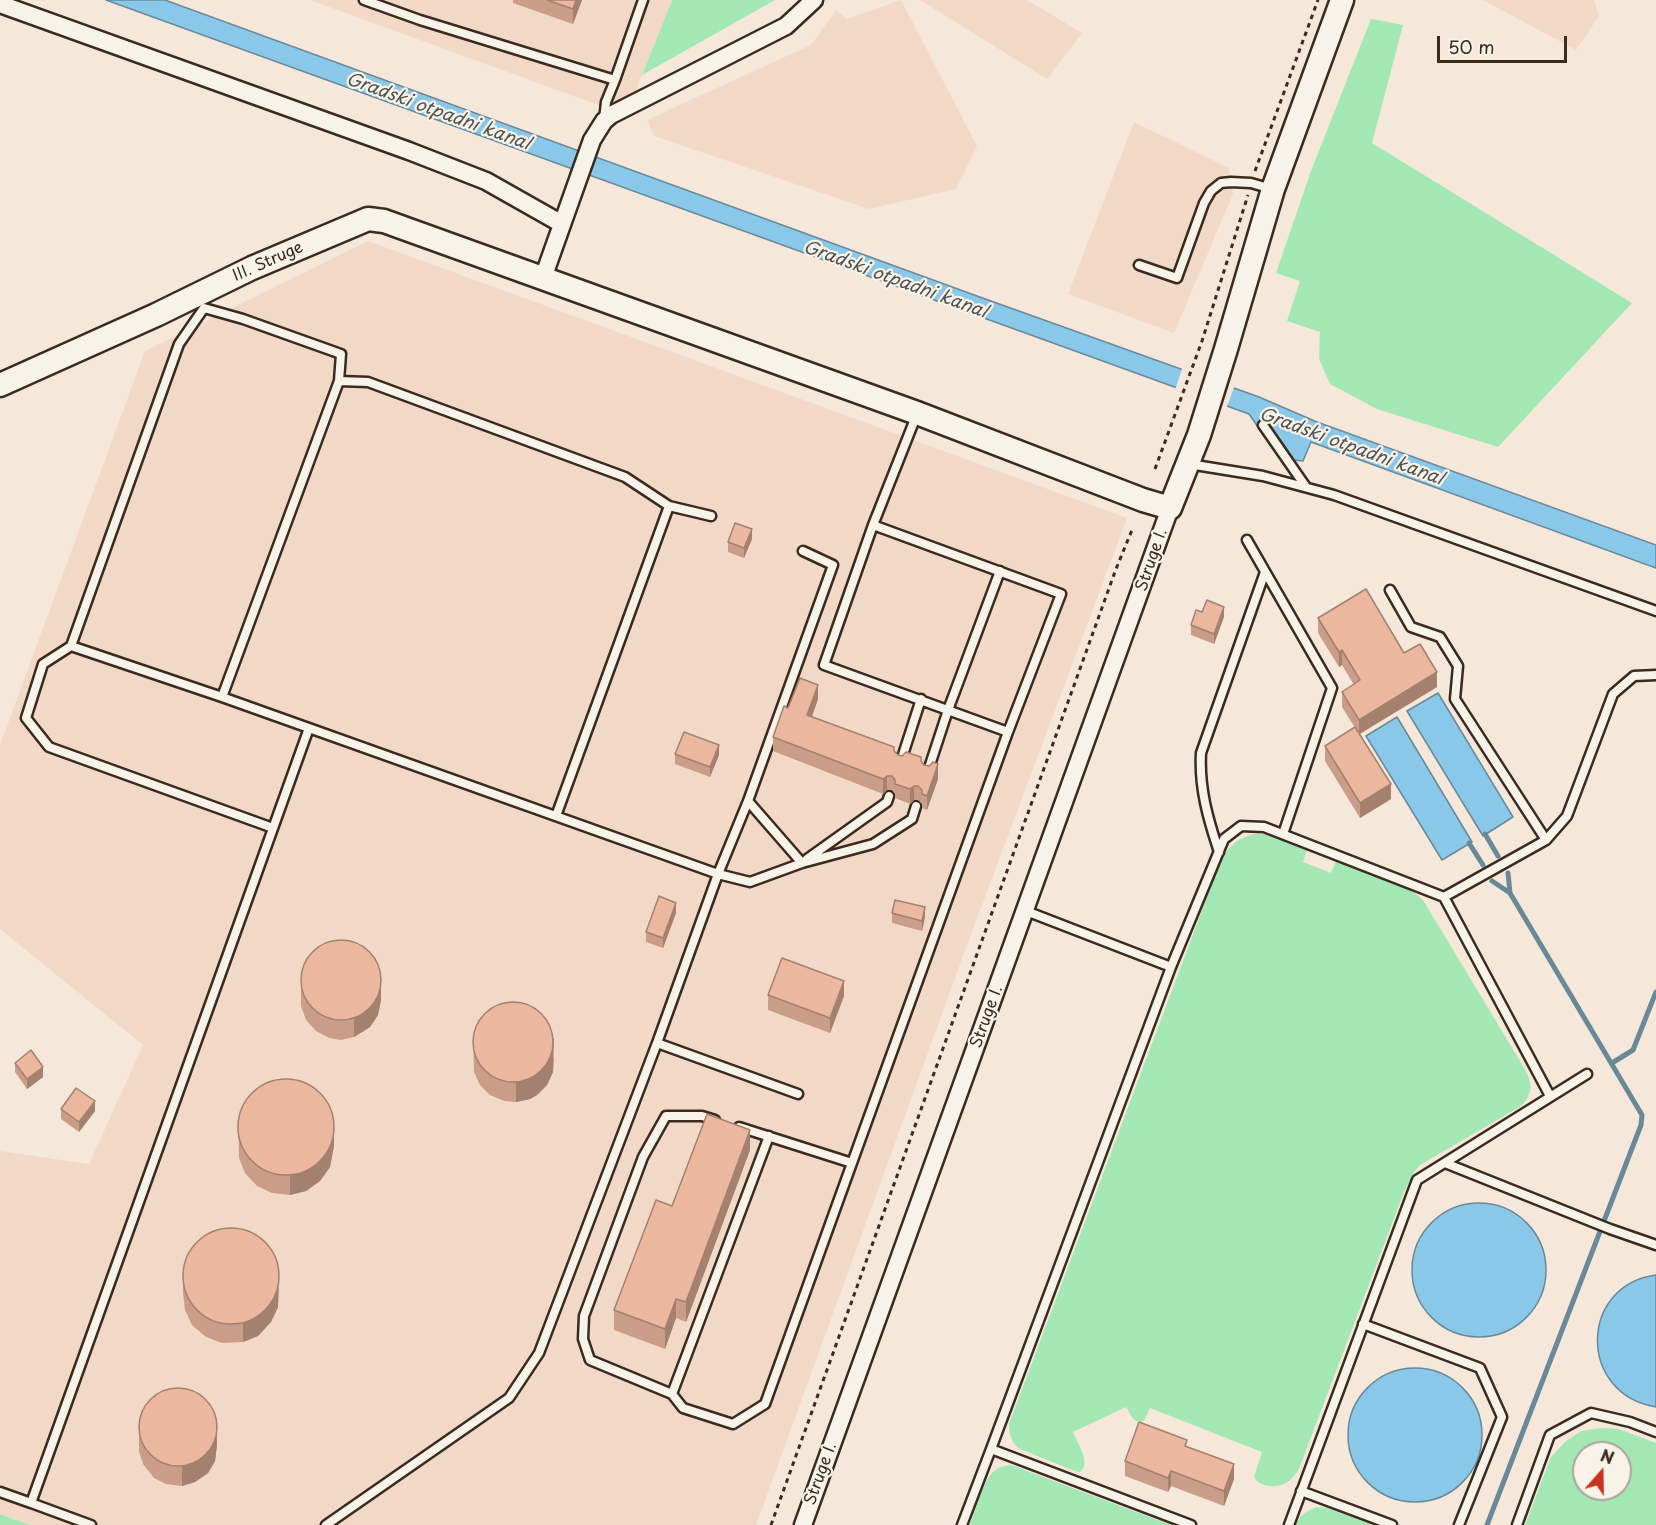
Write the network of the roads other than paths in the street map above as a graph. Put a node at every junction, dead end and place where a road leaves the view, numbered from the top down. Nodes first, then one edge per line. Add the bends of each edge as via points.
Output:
1 (364, 0) edge
2 (643, 0) edge
3 (814, 0) edge
4 (1341, 0) edge
5 (0, 4) edge
6 (615, 80) junction
7 (604, 121) junction
8 (1273, 189) junction
9 (562, 225) junction
10 (1139, 265) dead end
11 (543, 278) junction
12 (339, 381) junction
13 (0, 385) edge
14 (917, 414) junction
15 (1263, 425) dead end
16 (1188, 464) junction
17 (1306, 488) junction
18 (669, 506) junction
19 (1170, 508) junction
20 (711, 516) dead end
21 (873, 525) junction
22 (1247, 540) dead end
23 (803, 551) dead end
24 (1000, 571) junction
25 (1265, 573) junction
26 (1390, 590) dead end
27 (1656, 611) edge
28 (71, 646) junction
29 (1656, 675) edge
30 (222, 697) junction
31 (921, 699) junction
32 (948, 710) junction
33 (309, 728) junction
34 (1008, 732) junction
35 (900, 764) edge
36 (927, 774) edge
37 (889, 796) dead end
38 (748, 801) junction
39 (916, 806) dead end
40 (556, 816) junction
41 (273, 828) junction
42 (1283, 834) junction
43 (1546, 840) junction
44 (1219, 852) junction
45 (802, 863) junction
46 (718, 874) junction
47 (1444, 897) junction
48 (1026, 911) junction
49 (1171, 967) junction
50 (657, 1043) junction
51 (1587, 1074) dead end
52 (798, 1094) dead end
53 (1550, 1096) junction
54 (724, 1123) edge
55 (735, 1126) edge
56 (769, 1136) junction
57 (852, 1163) junction
58 (1445, 1163) junction
59 (1656, 1245) edge
60 (1363, 1324) junction
61 (672, 1394) junction
62 (1656, 1432) edge
63 (991, 1449) junction
64 (1301, 1491) junction
65 (0, 1492) edge
66 (31, 1503) junction
67 (91, 1525) edge
68 (326, 1525) edge
69 (803, 1525) edge
70 (962, 1525) edge
71 (1191, 1525) edge
72 (1288, 1525) edge
73 (1392, 1525) edge
74 (1459, 1525) edge
75 (1517, 1525) edge

1 - 6 lane
2 - 6 lane
3 - 7 street via 786,26
4 - 8 street
5 - 9 street via 410,151 486,182
6 - 7 lane
7 - 9 street via 592,140
8 - 10 lane via 1251,183 1221,183 1204,203 1177,278
8 - 16 street
9 - 11 street
11 - 13 street, III. Struge via 384,220 368,219 252,268
11 - 14 street, III. Struge
12 - 18 lane via 368,382 625,477
12 - 28 lane via 341,354 204,308 179,344
12 - 30 lane
14 - 19 street, III. Struge
14 - 21 lane
15 - 17 lane
16 - 17 lane via 1263,476
16 - 19 street
17 - 27 lane
18 - 20 lane
18 - 40 lane
19 - 48 street, Struge I.
21 - 24 lane
21 - 31 lane via 824,664
22 - 25 lane
23 - 38 lane via 833,565
24 - 32 lane
24 - 34 lane via 1060,594
25 - 42 lane via 1332,688
25 - 44 lane via 1201,753 1200,775 1208,820
26 - 43 lane via 1411,627 1440,637 1458,666 1455,699
28 - 30 lane
28 - 41 lane via 43,664 26,718 49,747
29 - 43 lane via 1634,676 1613,694 1567,816
30 - 33 lane
31 - 32 lane
31 - 35 lane
32 - 34 lane
32 - 36 lane
33 - 40 lane
33 - 41 lane
34 - 57 lane
37 - 45 lane via 887,802
38 - 45 lane
38 - 46 lane
39 - 45 lane via 912,819 873,844
40 - 46 lane
41 - 66 lane
42 - 44 lane via 1264,826 1241,826 1224,838
42 - 47 lane
43 - 47 lane
44 - 49 lane
45 - 46 lane via 750,882
46 - 50 lane
47 - 53 lane
48 - 49 lane
48 - 69 street, Struge I.
49 - 63 lane
50 - 52 lane
50 - 68 lane via 539,1353 509,1398
51 - 53 lane
53 - 58 lane
54 - 61 lane via 702,1116 666,1116 643,1157 584,1316 583,1339 590,1360
55 - 56 lane
56 - 57 lane
56 - 61 lane
57 - 61 lane via 765,1404 733,1424 683,1408
58 - 59 lane
58 - 60 lane via 1417,1180
60 - 64 lane
60 - 74 lane via 1480,1368 1502,1417
62 - 75 lane via 1591,1413 1550,1435
63 - 70 lane
63 - 71 lane
64 - 72 lane
64 - 73 lane
65 - 66 lane
66 - 67 lane

